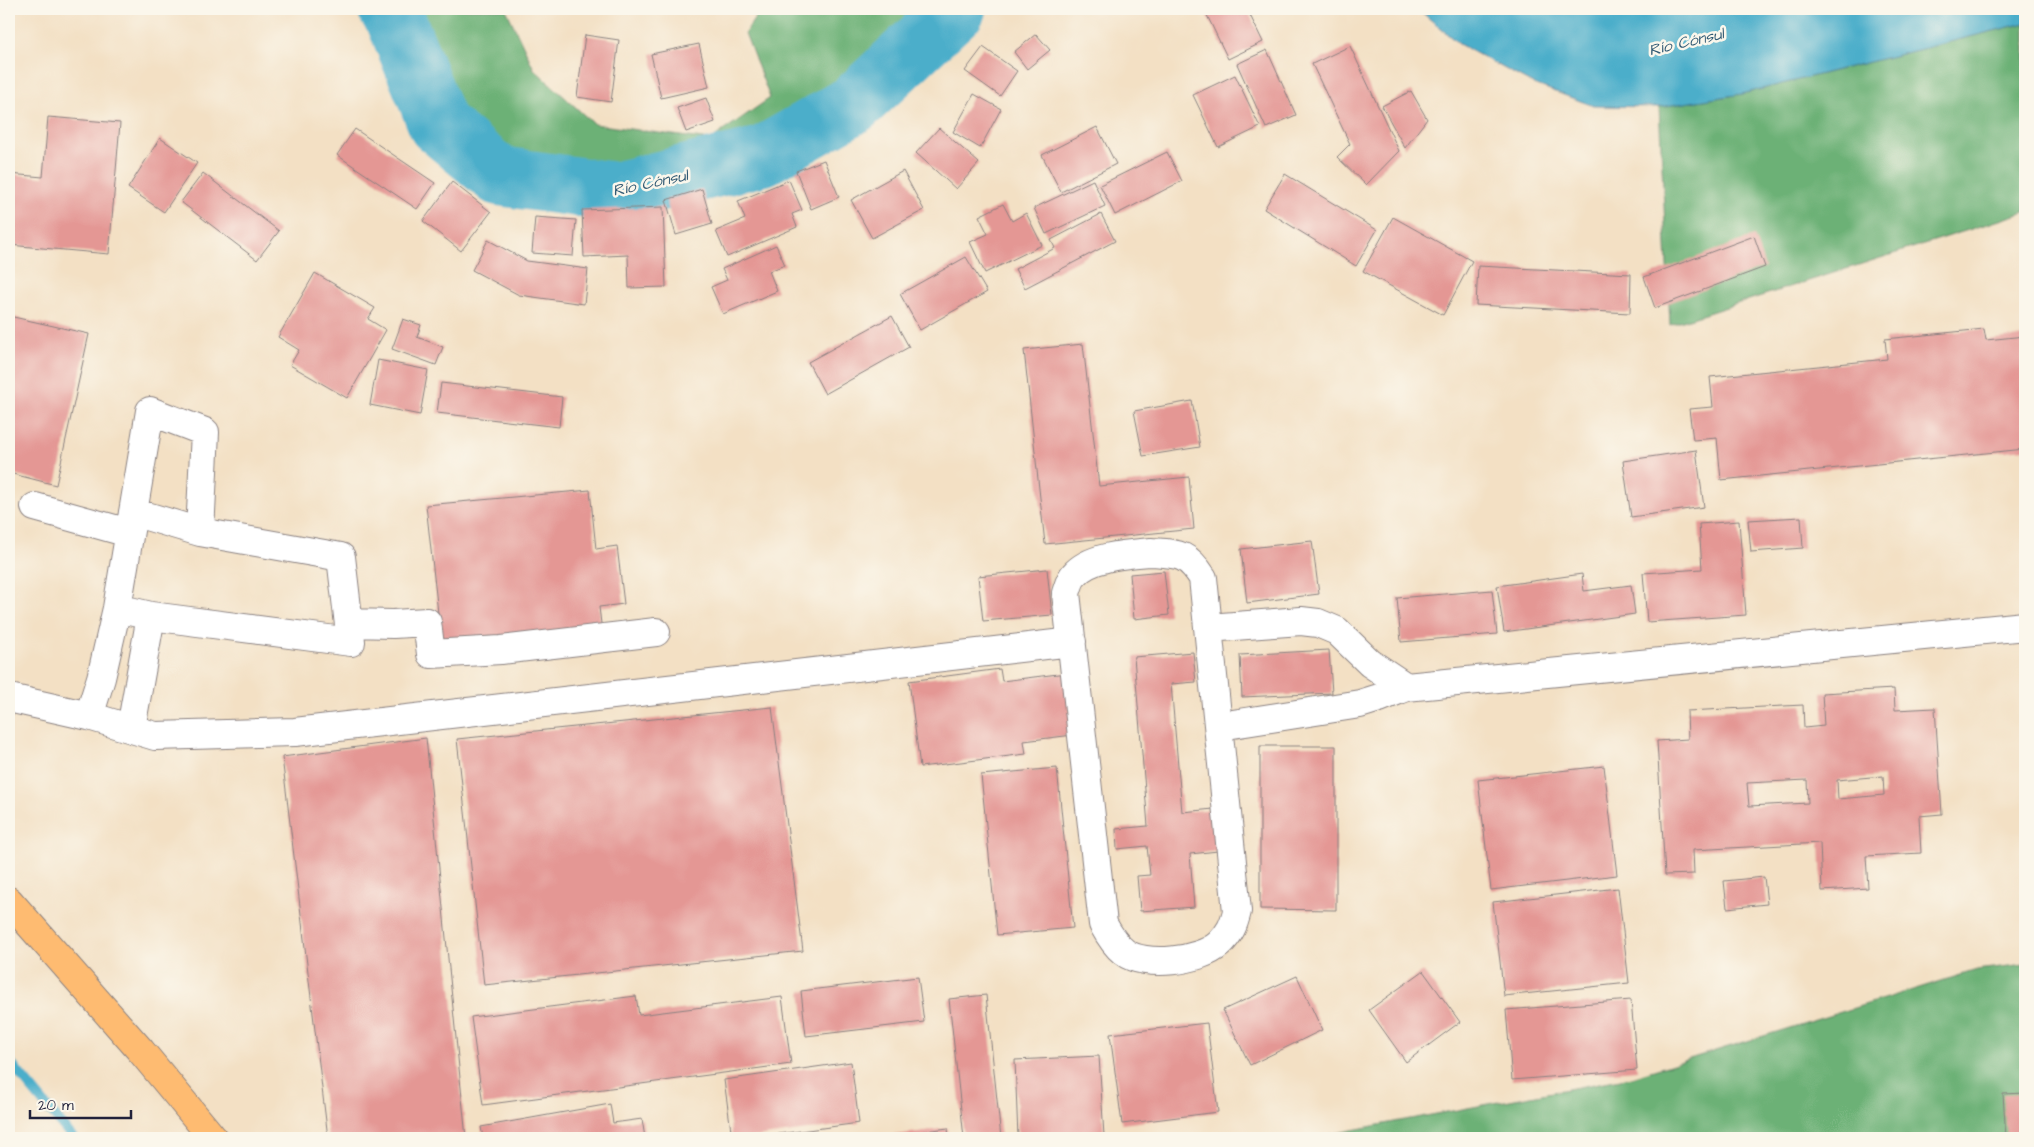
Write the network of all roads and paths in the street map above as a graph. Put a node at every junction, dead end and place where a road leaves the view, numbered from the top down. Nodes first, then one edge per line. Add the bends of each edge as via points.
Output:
1 (35, 507) dead end
2 (131, 523) junction
3 (200, 532) junction
4 (117, 608) junction
5 (151, 616) junction
6 (349, 623) junction
7 (2025, 626) edge
8 (1208, 628) junction
9 (656, 632) dead end
10 (1072, 642) junction
11 (1406, 687) junction
12 (9, 698) edge
13 (89, 716) junction
14 (1220, 726) junction
15 (131, 728) junction
16 (9, 901) edge
17 (213, 1138) edge

1 - 2 lane
2 - 3 lane
2 - 3 lane via 150,411 205,432
2 - 4 lane
3 - 6 lane via 341,557
4 - 5 lane
4 - 13 lane
5 - 6 lane via 351,642
5 - 15 lane
6 - 9 lane via 427,622 431,654 501,650
7 - 11 lane
8 - 10 lane via 1203,578 1194,564 1180,554 1120,555 1087,564 1073,575 1066,592
8 - 11 lane via 1301,621 1318,623 1337,631 1370,663
8 - 14 lane
10 - 14 lane via 1103,924 1110,938 1138,960 1172,960 1202,954 1218,945 1232,929 1238,911
10 - 15 lane via 295,732 155,736
11 - 14 lane via 1360,704
12 - 13 lane
13 - 15 lane
16 - 17 main road

